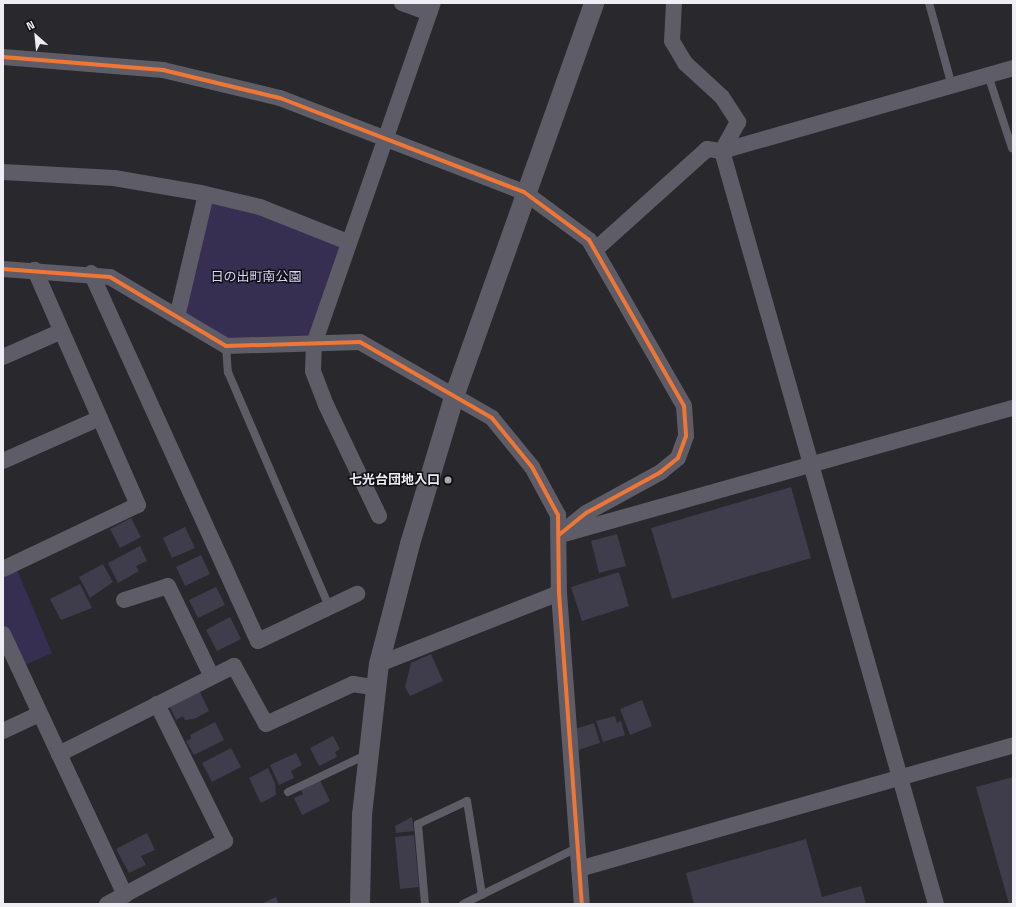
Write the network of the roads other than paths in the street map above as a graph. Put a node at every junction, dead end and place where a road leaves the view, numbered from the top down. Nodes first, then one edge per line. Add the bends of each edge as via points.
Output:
1 (402, 3) edge
2 (594, 3) edge
3 (674, 3) edge
4 (929, 3) edge
5 (431, 8) edge
6 (3, 57) edge
7 (1013, 68) edge
8 (988, 75) junction
9 (952, 86) junction
10 (385, 137) junction
11 (1012, 148) dead end
12 (722, 151) junction
13 (3, 172) edge
14 (524, 192) junction
15 (206, 194) junction
16 (348, 242) junction
17 (595, 250) junction
18 (3, 269) edge
19 (35, 270) junction
20 (91, 273) junction
21 (177, 317) junction
22 (62, 332) junction
23 (314, 344) junction
24 (226, 346) junction
25 (3, 357) edge
26 (455, 394) junction
27 (1013, 408) edge
28 (100, 418) junction
29 (3, 461) edge
30 (813, 466) junction
31 (379, 516) dead end
32 (559, 536) junction
33 (3, 569) edge
34 (559, 593) junction
35 (357, 594) dead end
36 (124, 600) dead end
37 (329, 607) junction
38 (3, 634) edge
39 (379, 664) junction
40 (211, 675) junction
41 (377, 688) junction
42 (156, 704) junction
43 (39, 714) junction
44 (3, 731) edge
45 (1013, 745) edge
46 (59, 754) junction
47 (369, 754) junction
48 (899, 777) junction
49 (288, 792) dead end
50 (578, 848) junction
51 (579, 869) junction
52 (125, 895) junction
53 (482, 895) junction
54 (107, 904) edge
55 (360, 904) edge
56 (425, 904) edge
57 (463, 904) edge
58 (582, 904) edge
59 (936, 904) edge

1 - 5 street
2 - 14 street
3 - 12 street via 672,41 685,63 722,97 738,122
4 - 9 lane
5 - 10 street
6 - 10 street via 163,70 280,98
7 - 8 street
8 - 9 street
8 - 11 lane
9 - 12 street
10 - 14 street
10 - 16 street
12 - 17 street via 707,149
12 - 30 street
13 - 15 street via 114,178
14 - 17 street via 589,240
14 - 26 street
15 - 16 street via 260,207
15 - 21 street
16 - 23 street
17 - 32 street via 684,406 686,436 678,458 661,472 586,513
18 - 19 street
19 - 20 street
19 - 22 street
20 - 21 street via 110,276
20 - 37 street via 258,641
21 - 24 street
22 - 25 street
22 - 28 street
23 - 24 street
23 - 26 street via 360,342
23 - 31 street via 313,371 326,405
24 - 37 lane via 228,372
26 - 32 street via 492,418 532,467 558,515
26 - 39 street
27 - 30 street
28 - 29 street
28 - 33 street via 138,505
30 - 32 street
30 - 48 street
32 - 34 street
34 - 39 street
34 - 50 street
35 - 37 street
36 - 40 street via 168,586
38 - 43 street
39 - 41 street
40 - 41 street via 234,666 266,724 353,684
40 - 42 street
41 - 47 street
42 - 46 street
42 - 52 street via 225,841
43 - 44 street
43 - 46 street
45 - 48 street
46 - 52 street
47 - 49 lane
47 - 55 street via 362,816
48 - 51 street
48 - 59 street
50 - 51 street
50 - 53 lane
51 - 58 street
52 - 54 street
53 - 56 lane via 467,801 418,824
53 - 57 lane

